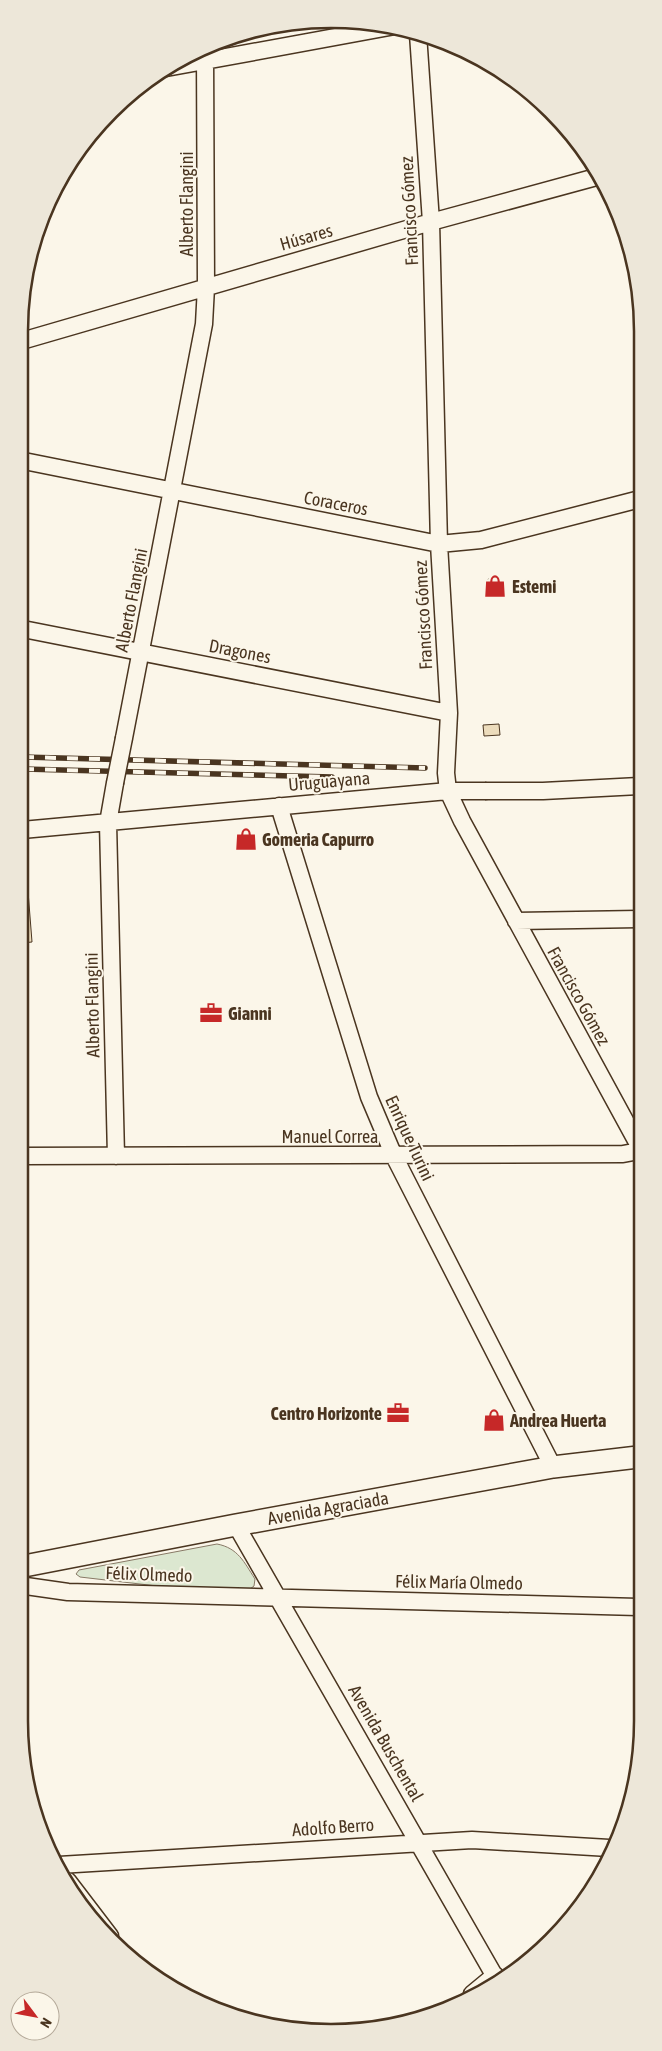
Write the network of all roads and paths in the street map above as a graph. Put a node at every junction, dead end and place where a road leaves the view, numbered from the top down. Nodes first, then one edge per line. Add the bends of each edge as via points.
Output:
1 (370, 30) edge
2 (418, 41) edge
3 (206, 56) edge
4 (593, 178) edge
5 (431, 222) junction
6 (206, 287) junction
7 (27, 339) edge
8 (27, 462) edge
9 (172, 492) junction
10 (634, 501) edge
11 (439, 544) junction
12 (27, 630) edge
13 (142, 652) junction
14 (449, 713) junction
15 (634, 786) edge
16 (448, 791) junction
17 (279, 806) junction
18 (108, 823) junction
19 (27, 830) edge
20 (634, 919) edge
21 (516, 921) junction
22 (634, 1137) edge
23 (634, 1152) edge
24 (27, 1156) edge
25 (116, 1156) junction
26 (394, 1156) junction
27 (634, 1457) edge
28 (553, 1467) junction
29 (236, 1525) junction
30 (27, 1565) edge
31 (27, 1586) edge
32 (279, 1598) junction
33 (634, 1607) edge
34 (419, 1842) junction
35 (606, 1848) edge
36 (64, 1865) edge
37 (495, 1975) edge

1 - 3 street
2 - 5 street, Francisco Gómez
3 - 6 street, Alberto Flangini
4 - 5 street, Húsares
5 - 6 street, Húsares
5 - 11 street, Francisco Gómez
6 - 7 street, Húsares
6 - 9 street, Alberto Flangini via 204,324
8 - 9 street, Coraceros
9 - 11 street, Coraceros
9 - 13 street, Alberto Flangini
10 - 11 street, Coraceros via 481,540
11 - 14 street, Francisco Gómez
12 - 13 street, Dragones
13 - 14 street, Dragones
13 - 18 street, Alberto Flangini, bridge
14 - 16 street, Francisco Gómez
15 - 16 street, Uruguayana, bridge
16 - 17 street, Uruguayana
16 - 21 street, Francisco Gómez
17 - 18 street, Uruguayana
17 - 26 street, Enrique Turini via 369,1097
18 - 19 street, Uruguayana
18 - 25 street, Alberto Flangini
20 - 21 street
21 - 22 street, Francisco Gómez
23 - 26 street, Manuel Correa
24 - 25 street, Manuel Correa
25 - 26 street, Manuel Correa
26 - 28 street, Enrique Turini
27 - 28 main road, Avenida Agraciada
28 - 29 main road, Avenida Agraciada
29 - 30 main road, Avenida Agraciada
29 - 32 street, Avenida Buschental
31 - 32 street, Félix Olmedo via 68,1592
32 - 33 street, Félix María Olmedo
32 - 34 street, Avenida Buschental
34 - 35 street, Adolfo Berro via 472,1840
34 - 36 street, Adolfo Berro
34 - 37 street, Avenida Buschental

